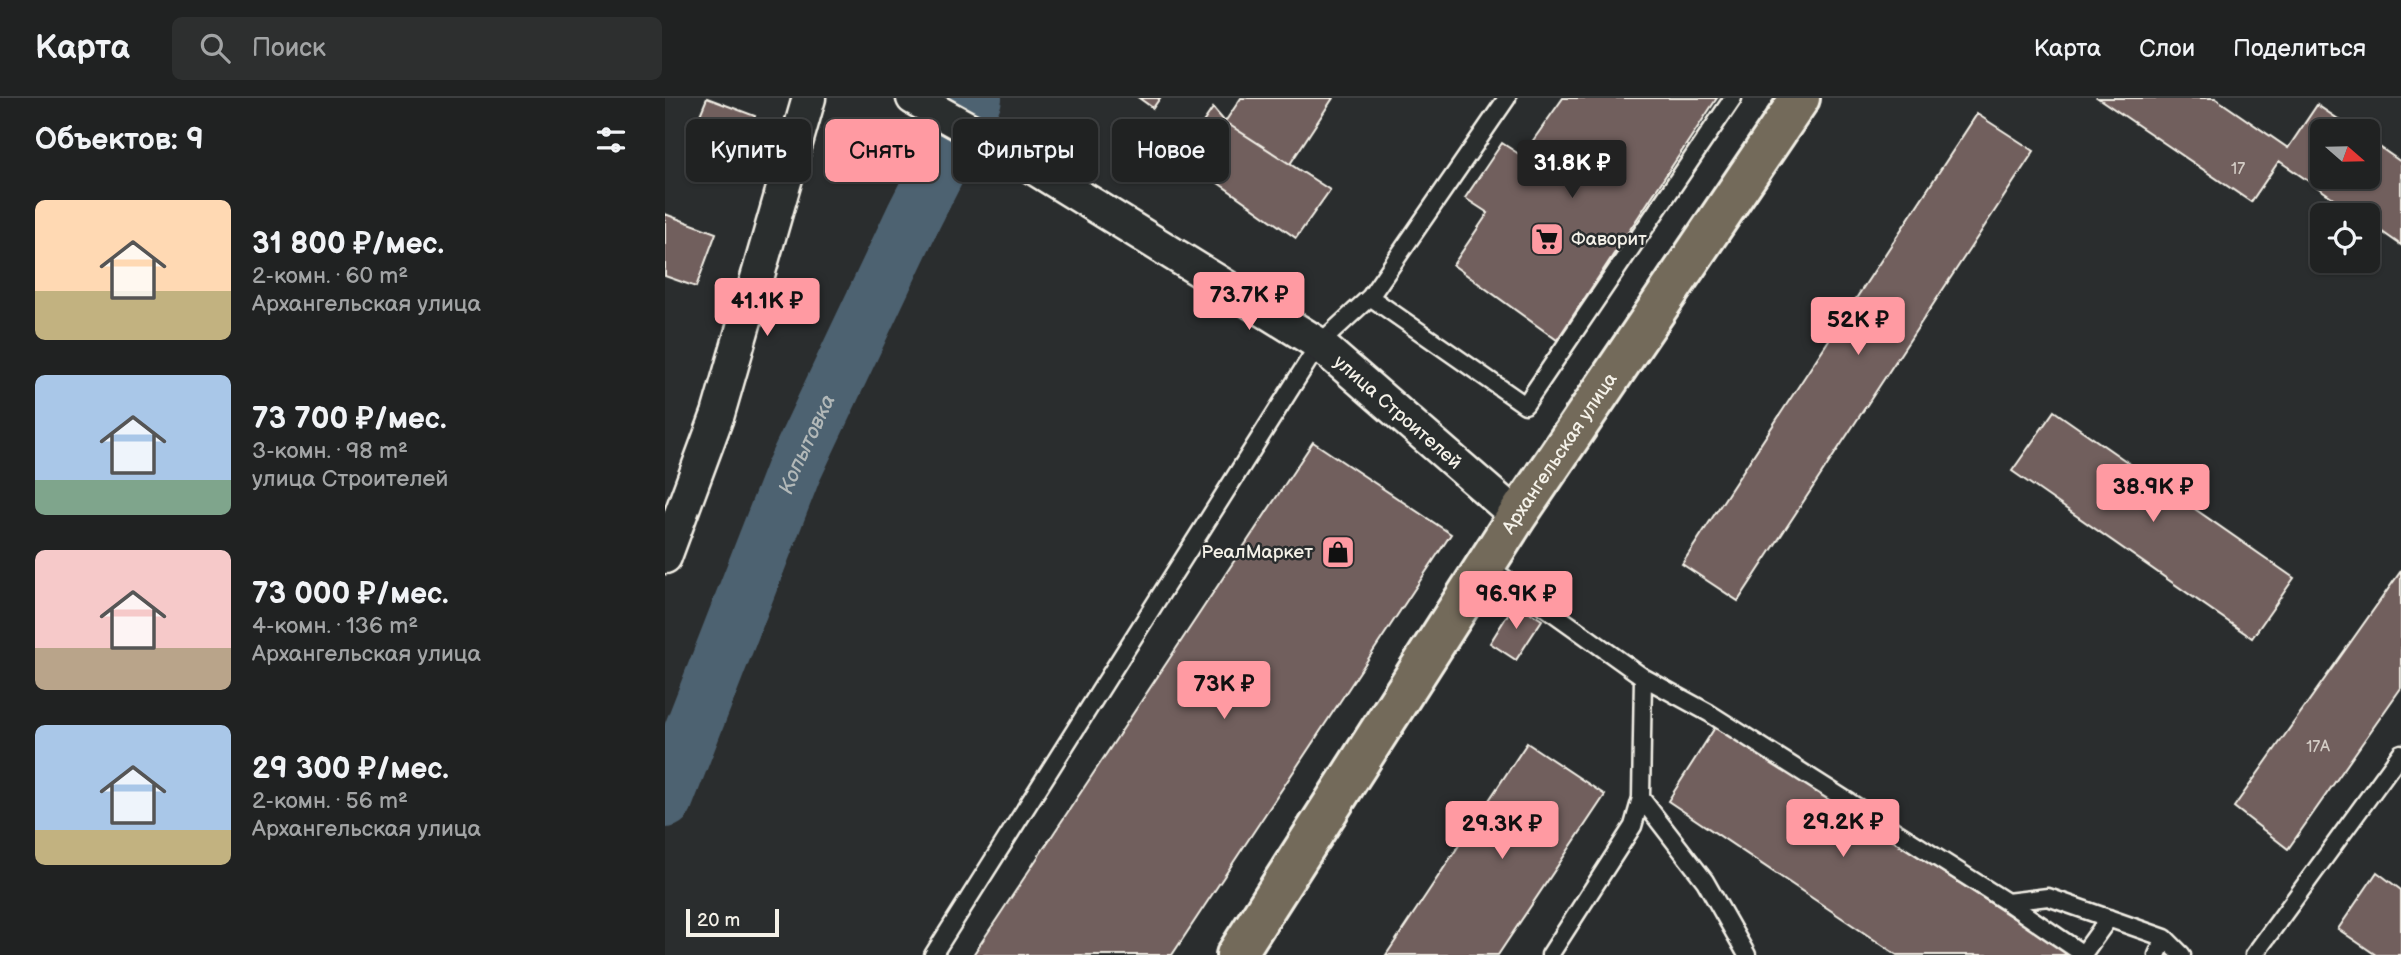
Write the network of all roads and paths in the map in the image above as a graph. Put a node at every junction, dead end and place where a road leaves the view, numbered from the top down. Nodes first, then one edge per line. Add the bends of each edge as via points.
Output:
1 (809, 98) edge
2 (1507, 98) edge
3 (1733, 98) edge
4 (1800, 98) edge
5 (923, 103) edge
6 (1370, 297) junction
7 (1319, 344) junction
8 (1517, 516) junction
9 (665, 557) edge
10 (1486, 565) junction
11 (1643, 677) junction
12 (2401, 753) edge
13 (1641, 798) junction
14 (2007, 902) junction
15 (2109, 918) junction
16 (2165, 938) junction
17 (933, 955) edge
18 (1236, 955) edge
19 (1549, 955) edge
20 (1747, 955) edge
21 (2157, 955) edge
22 (2182, 955) edge
23 (2254, 955) edge

1 - 9 street via 718,414
2 - 6 lane
3 - 6 lane via 1525,405
4 - 8 main road, Архангельская улица
5 - 7 street, улица Строителей
6 - 7 lane
7 - 8 street, улица Строителей
7 - 17 lane
8 - 10 main road, Архангельская улица
10 - 11 lane
10 - 18 main road, Архангельская улица
11 - 13 lane
11 - 14 lane via 1709,713
12 - 23 lane
13 - 19 lane via 1633,826
13 - 20 lane via 1705,881
14 - 15 lane via 2048,897
14 - 15 lane via 2083,954
15 - 16 lane
16 - 21 lane
16 - 22 lane

